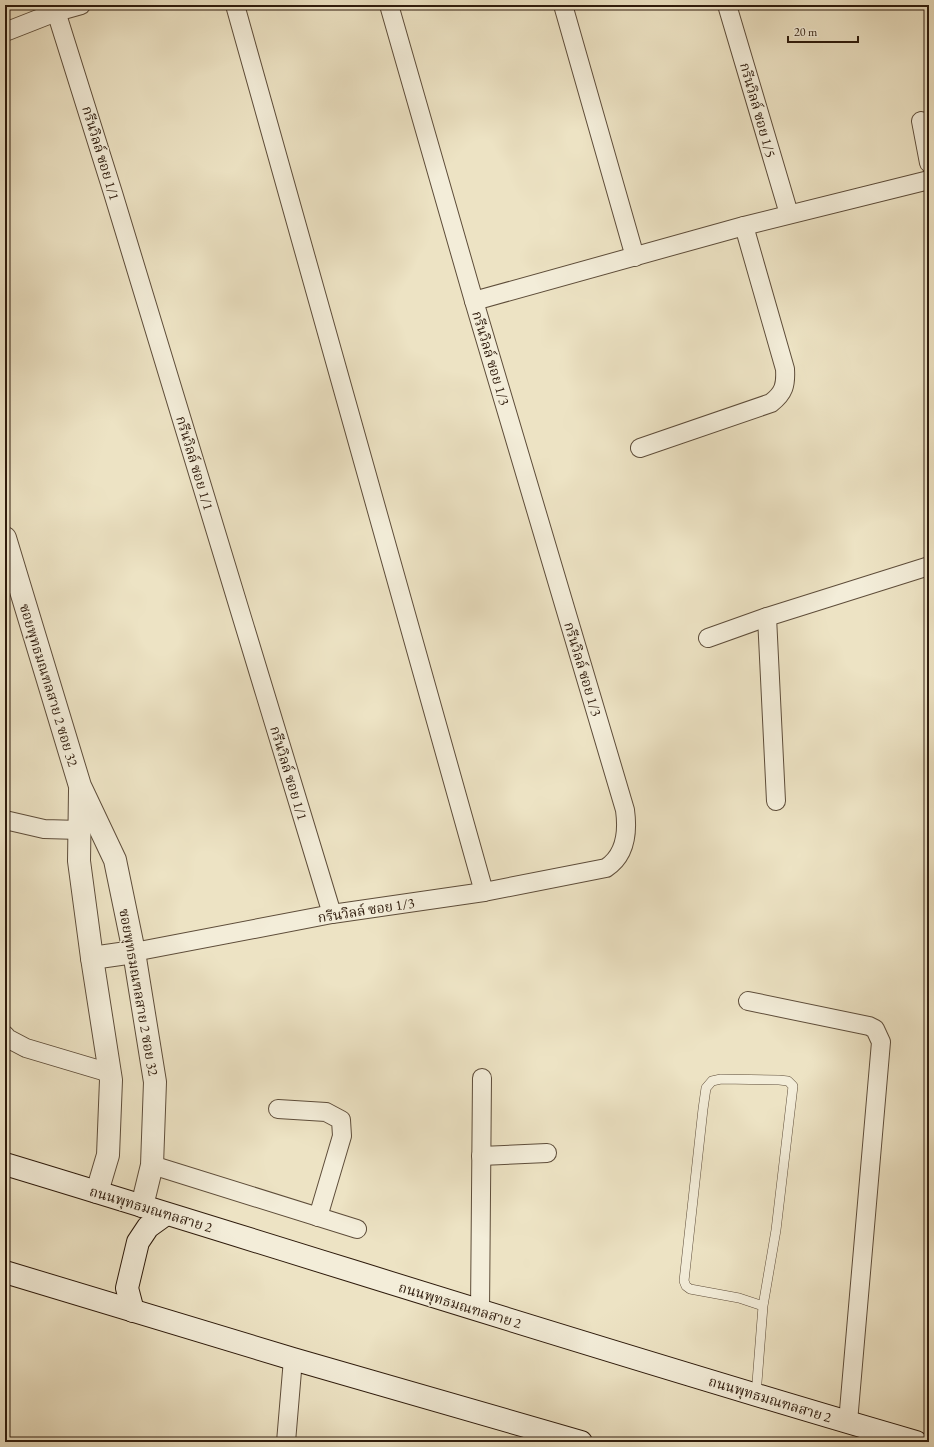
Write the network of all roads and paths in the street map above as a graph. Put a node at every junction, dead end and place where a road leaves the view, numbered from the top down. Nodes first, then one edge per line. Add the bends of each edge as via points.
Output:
1 (81, 5) edge
2 (235, 5) edge
3 (389, 5) edge
4 (563, 5) edge
5 (727, 5) edge
6 (55, 9) edge
7 (5, 32) edge
8 (921, 121) dead end
9 (929, 163) edge
10 (929, 180) edge
11 (789, 214) junction
12 (744, 226) junction
13 (635, 257) junction
14 (474, 301) junction
15 (640, 448) dead end
16 (5, 538) edge
17 (929, 566) edge
18 (767, 617) junction
19 (708, 638) dead end
20 (80, 786) junction
21 (776, 801) dead end
22 (5, 820) edge
23 (80, 830) junction
24 (484, 892) junction
25 (332, 914) junction
26 (134, 952) junction
27 (92, 958) junction
28 (748, 1001) dead end
29 (5, 1035) edge
30 (110, 1073) junction
31 (482, 1078) dead end
32 (278, 1109) dead end
33 (547, 1153) dead end
34 (481, 1156) junction
35 (5, 1164) edge
36 (152, 1165) junction
37 (97, 1192) junction
38 (142, 1206) junction
39 (166, 1214) junction
40 (318, 1218) junction
41 (357, 1229) dead end
42 (5, 1272) edge
43 (763, 1306) junction
44 (134, 1311) junction
45 (480, 1311) junction
46 (293, 1359) junction
47 (756, 1395) junction
48 (848, 1422) junction
49 (286, 1442) edge
50 (581, 1442) edge
51 (916, 1442) edge

1 - 6 street
2 - 24 street
3 - 14 street, กรีนวิลล์ ซอย 1/3
4 - 13 street
5 - 11 street, กรีนวิลล์ ซอย 1/5
6 - 7 street
6 - 25 street, กรีนวิลล์ ซอย 1/1
8 - 9 street
10 - 11 street
11 - 12 street
12 - 13 street
12 - 15 street via 785,369 786,382 780,396 771,403
13 - 14 street
14 - 24 street, กรีนวิลล์ ซอย 1/3 via 627,822 620,854 606,868
16 - 20 main road, ซอยพุทธมณฑลสาย 2 ซอย 32
17 - 18 street
18 - 19 street
18 - 21 street
20 - 23 main road, ซอยพุทธมณฑลสาย 2 ซอย 32
20 - 26 main road, ซอยพุทธมณฑลสาย 2 ซอย 32 via 115,860
22 - 23 street via 44,829
23 - 27 main road, ซอยพุทธมณฑลสาย 2 ซอย 32 via 79,861
24 - 25 street, กรีนวิลล์ ซอย 1/3
25 - 26 street, กรีนวิลล์ ซอย 1/3
26 - 27 main road
26 - 36 main road, ซอยพุทธมณฑลสาย 2 ซอย 32 via 155,1082
27 - 30 main road, ซอยพุทธมณฑลสาย 2 ซอย 32
28 - 48 street via 869,1026 875,1029 881,1042
29 - 30 street via 26,1048
30 - 37 main road, ซอยพุทธมณฑลสาย 2 ซอย 32 via 108,1156
31 - 34 street
32 - 40 street via 326,1112 340,1120 342,1136
33 - 34 street
34 - 45 street
35 - 37 main road, ถนนพุทธมณฑลสาย 2
36 - 38 main road, ซอยพุทธมณฑลสาย 2 ซอย 32
36 - 40 street
37 - 38 main road, ถนนพุทธมณฑลสาย 2
38 - 39 main road, ถนนพุทธมณฑลสาย 2
39 - 44 main road via 148,1227 138,1242 127,1288
39 - 45 main road, ถนนพุทธมณฑลสาย 2
40 - 41 street
42 - 44 main road
43 - 43 lane via 776,1230 793,1086 788,1081 779,1080 721,1079 712,1081 706,1088 684,1281 690,1289 738,1298
43 - 47 lane
44 - 46 main road
45 - 47 main road, ถนนพุทธมณฑลสาย 2
46 - 49 street
46 - 50 main road
47 - 48 main road, ถนนพุทธมณฑลสาย 2
48 - 51 main road, ถนนพุทธมณฑลสาย 2

